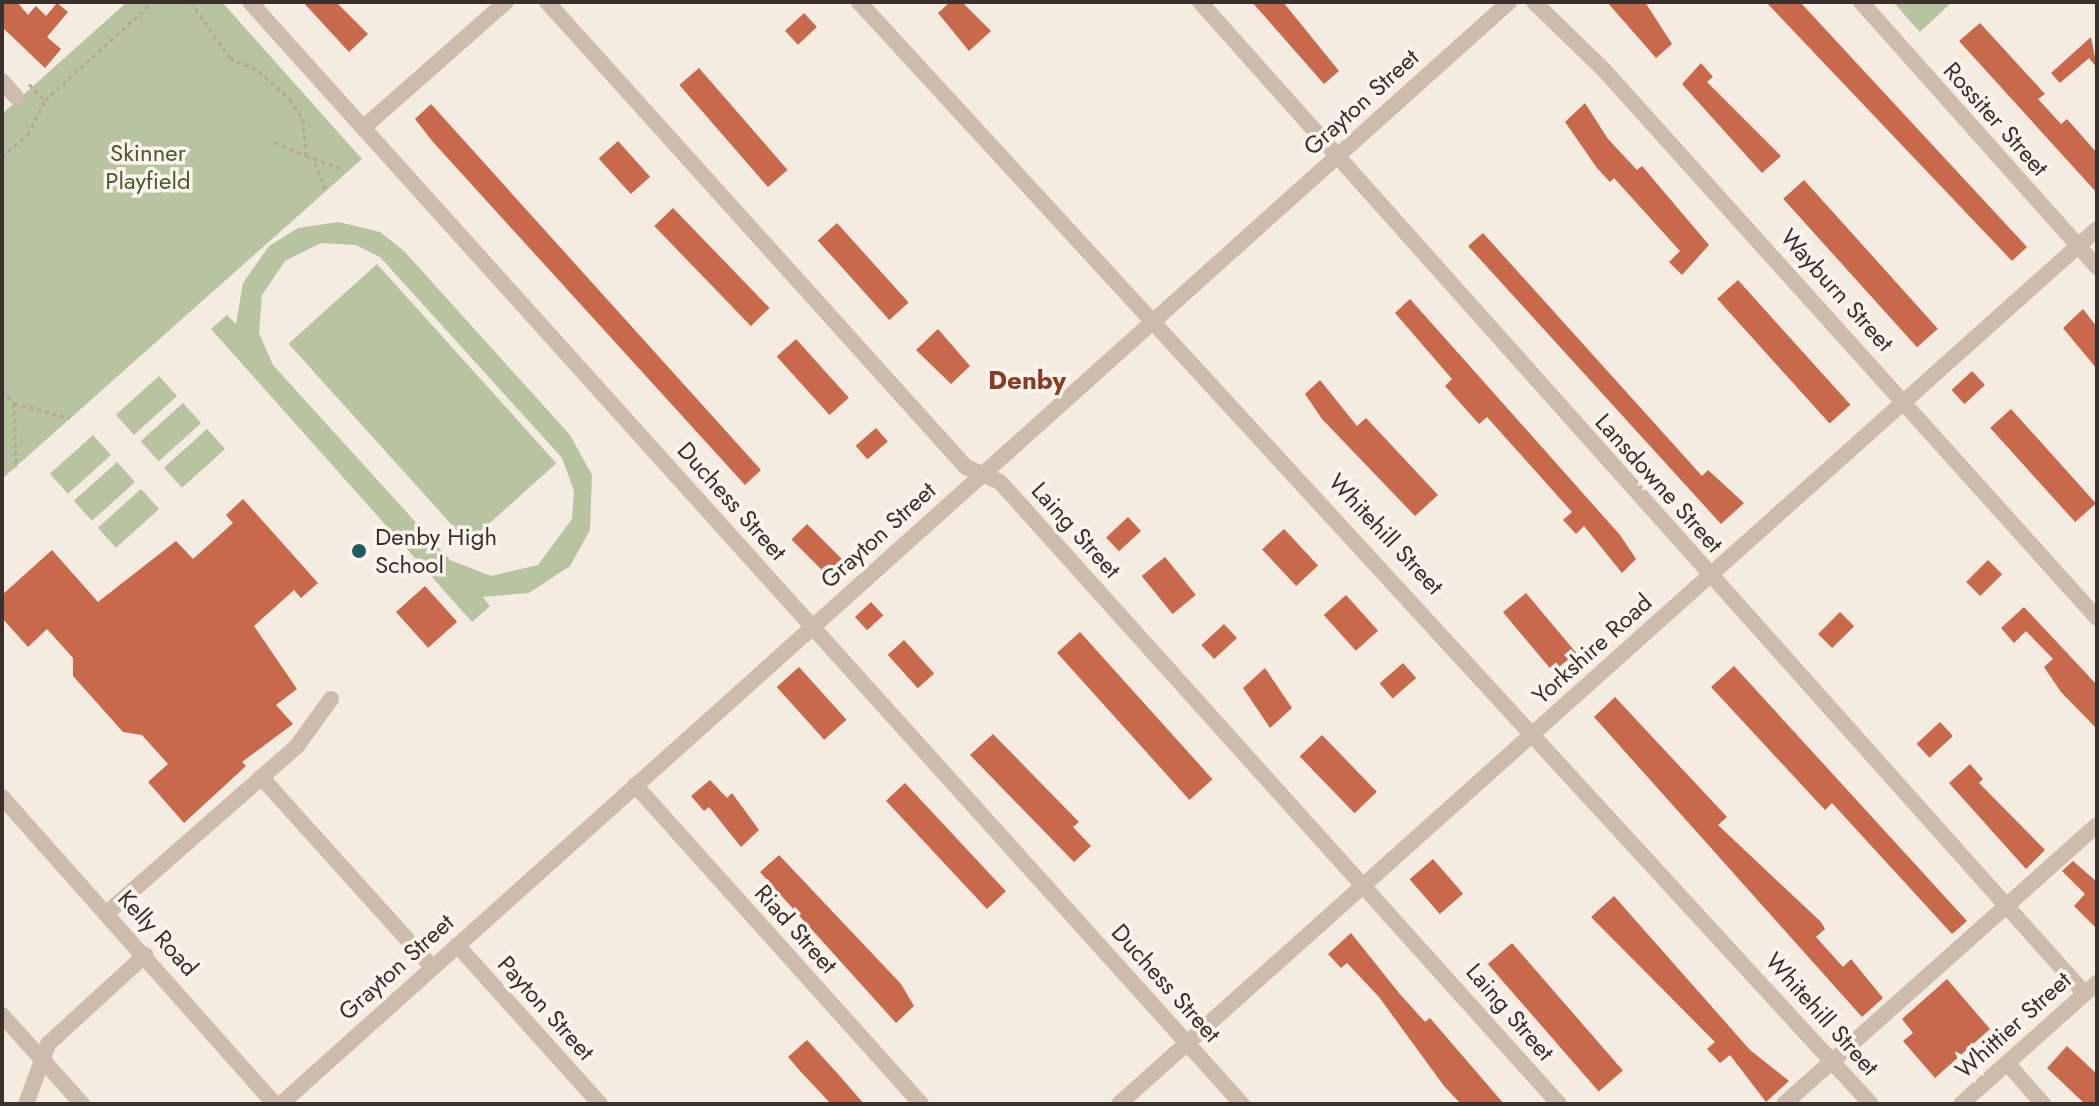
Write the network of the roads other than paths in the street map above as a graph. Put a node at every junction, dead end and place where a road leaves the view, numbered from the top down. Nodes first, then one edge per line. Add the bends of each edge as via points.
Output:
1 (250, 2) edge
2 (506, 2) edge
3 (547, 2) edge
4 (859, 2) edge
5 (1200, 2) edge
6 (1509, 2) edge
7 (1534, 2) edge
8 (1861, 2) edge
9 (2, 81) edge
10 (16, 97) dead end
11 (363, 128) junction
12 (1337, 156) junction
13 (2097, 229) edge
14 (2079, 246) junction
15 (2097, 267) edge
16 (1155, 320) junction
17 (1904, 398) junction
18 (982, 474) junction
19 (1710, 576) junction
20 (2097, 618) edge
21 (812, 626) junction
22 (331, 699) dead end
23 (1536, 732) junction
24 (261, 777) junction
25 (635, 785) junction
26 (2, 797) edge
27 (2097, 825) edge
28 (1363, 882) junction
29 (2006, 906) junction
30 (107, 913) junction
31 (457, 945) junction
32 (145, 955) junction
33 (432, 967) junction
34 (2091, 988) edge
35 (2, 1015) edge
36 (1188, 1043) junction
37 (41, 1059) junction
38 (1832, 1061) junction
39 (2007, 1063) junction
40 (26, 1104) edge
41 (82, 1104) edge
42 (278, 1104) edge
43 (600, 1104) edge
44 (921, 1104) edge
45 (1119, 1104) edge
46 (1242, 1104) edge
47 (1559, 1104) edge
48 (1784, 1104) edge
49 (1871, 1104) edge
50 (1961, 1104) edge
51 (2043, 1104) edge

1 - 11 street, Duchess Street
2 - 11 street
3 - 18 street, Laing Street via 966,467
4 - 16 street, Whitehill Street
5 - 12 street, Lansdowne Street
6 - 12 street, Grayton Street
7 - 17 street, Wayburn Street
8 - 14 street, Rossiter Street
9 - 10 street
11 - 21 street, Duchess Street
12 - 16 street, Grayton Street
12 - 19 street, Lansdowne Street
13 - 14 street, Yorkshire Road
14 - 15 street, Rossiter Street
14 - 17 street, Yorkshire Road
16 - 18 street, Grayton Street
16 - 23 street, Whitehill Street
17 - 19 street, Yorkshire Road
17 - 20 street, Wayburn Street
18 - 21 street, Grayton Street
18 - 28 street, Laing Street via 1000,482
19 - 23 street, Yorkshire Road
19 - 29 street, Lansdowne Street
21 - 25 street, Grayton Street
21 - 36 street, Duchess Street
22 - 24 street via 297,746
23 - 28 street, Yorkshire Road
23 - 38 street, Whitehill Street
24 - 30 street
24 - 33 street
25 - 31 street, Grayton Street
25 - 44 street, Riad Street
26 - 30 street, Kelly Road
27 - 29 street
28 - 36 street, Yorkshire Road
28 - 47 street, Laing Street
29 - 34 street, Lansdowne Street
29 - 38 street
30 - 32 street, Kelly Road
31 - 33 street, Grayton Street
31 - 43 street, Payton Street
32 - 37 street via 48,1044
32 - 42 street, Kelly Road
33 - 42 street, Grayton Street
34 - 39 street, Whittier Street
35 - 37 street
36 - 45 street, Yorkshire Road
36 - 46 street, Duchess Street
37 - 40 street
37 - 41 street
38 - 48 street
38 - 49 street, Whitehill Street
39 - 50 street, Whittier Street
39 - 51 street

